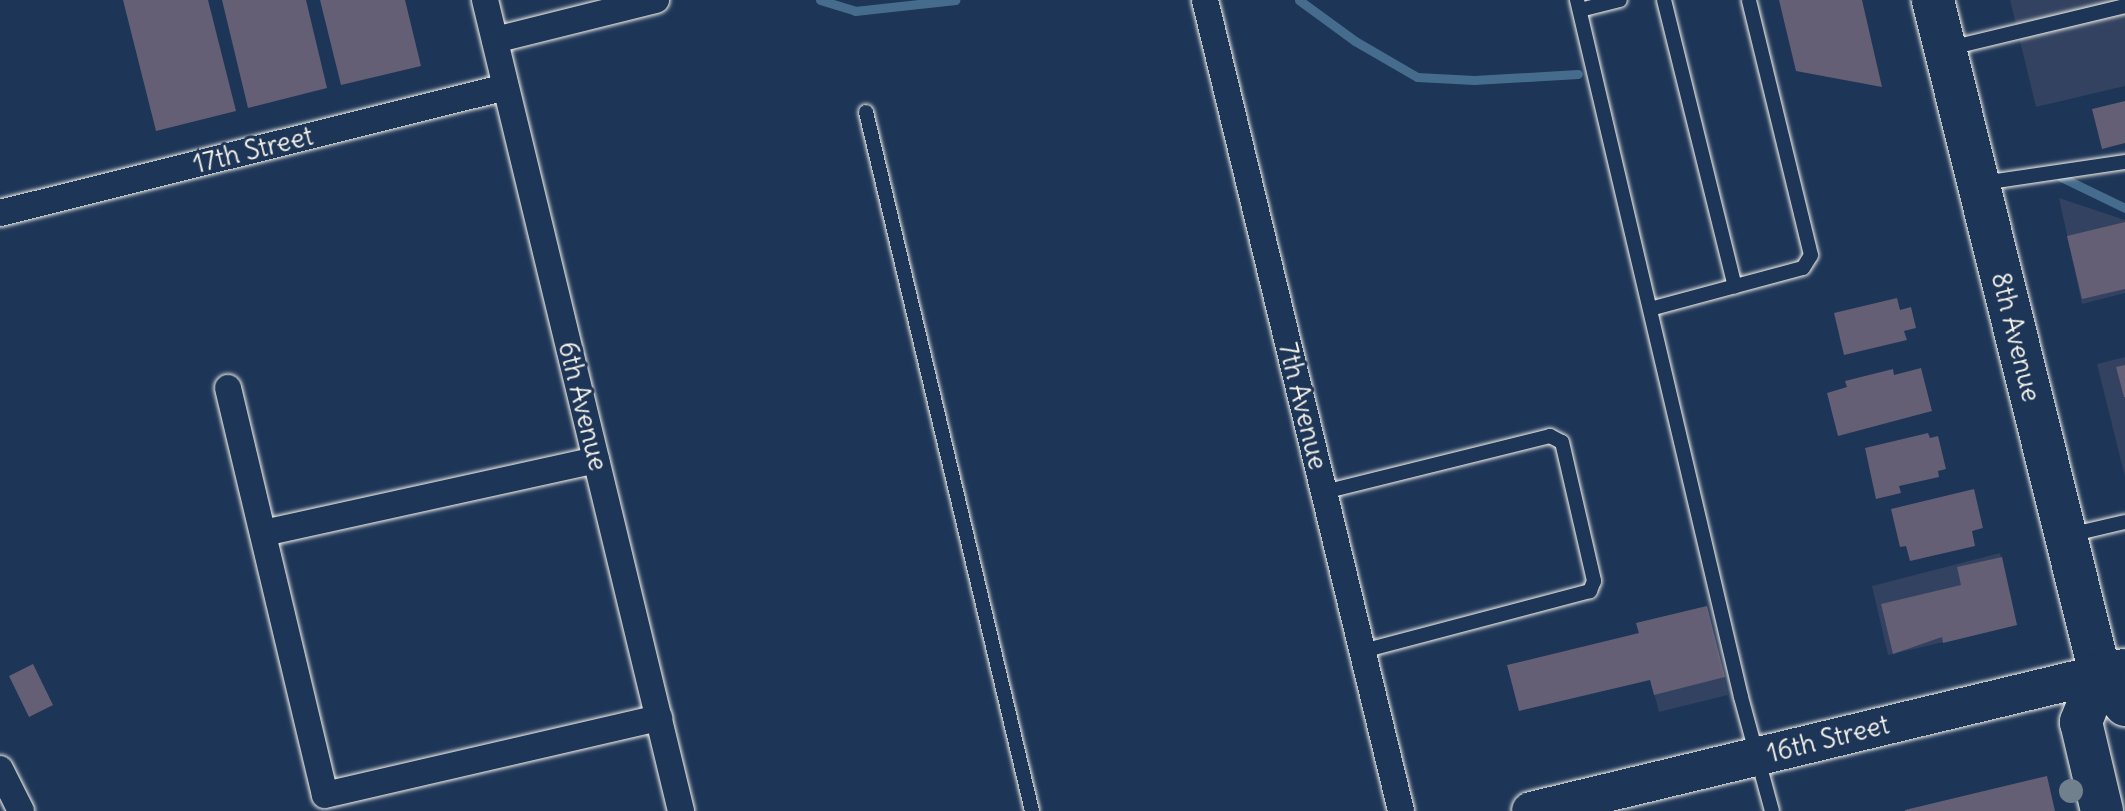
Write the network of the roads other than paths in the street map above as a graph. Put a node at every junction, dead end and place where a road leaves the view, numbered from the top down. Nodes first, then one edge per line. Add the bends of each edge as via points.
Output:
1 (485, 0) edge
2 (656, 0) edge
3 (1205, 0) edge
4 (1620, 0) edge
5 (1664, 0) edge
6 (1749, 0) edge
7 (1933, 0) edge
8 (1578, 5) edge
9 (2125, 6) edge
10 (495, 40) junction
11 (1945, 50) junction
12 (506, 87) junction
13 (866, 112) dead end
14 (2125, 162) edge
15 (1979, 184) junction
16 (0, 213) edge
17 (1735, 286) junction
18 (1650, 309) junction
19 (228, 388) dead end
20 (596, 460) junction
21 (1324, 492) junction
22 (2125, 522) edge
23 (264, 533) junction
24 (2065, 536) junction
25 (1363, 651) junction
26 (2117, 683) edge
27 (659, 718) junction
28 (1760, 756) junction
29 (0, 769) edge
30 (21, 811) edge
31 (681, 811) edge
32 (1032, 811) edge
33 (1401, 811) edge
34 (1531, 811) edge
35 (1772, 811) edge
36 (2102, 811) edge

1 - 10 street, 6th Avenue
2 - 10 street
3 - 21 street, 7th Avenue
4 - 8 lane
5 - 17 lane
6 - 17 lane via 1811,255 1803,268
7 - 11 main road, 8th Avenue
8 - 18 lane
9 - 11 lane
10 - 12 street, 6th Avenue
11 - 15 main road, 8th Avenue
12 - 16 street, 17th Street
12 - 20 street, 6th Avenue
13 - 32 lane
14 - 15 lane
15 - 24 main road, 8th Avenue
17 - 18 lane
18 - 28 lane via 1746,719
19 - 23 street
20 - 23 street
20 - 27 street, 6th Avenue
21 - 25 street, 7th Avenue
21 - 25 lane via 1550,436 1562,442 1594,581 1590,591
22 - 24 lane
23 - 27 street via 325,795
24 - 26 main road, 8th Avenue
25 - 33 street, 7th Avenue
26 - 28 main road, 16th Street
26 - 36 main road via 2081,722
27 - 31 street, 6th Avenue
28 - 34 main road, 16th Street
28 - 35 lane
29 - 30 street

